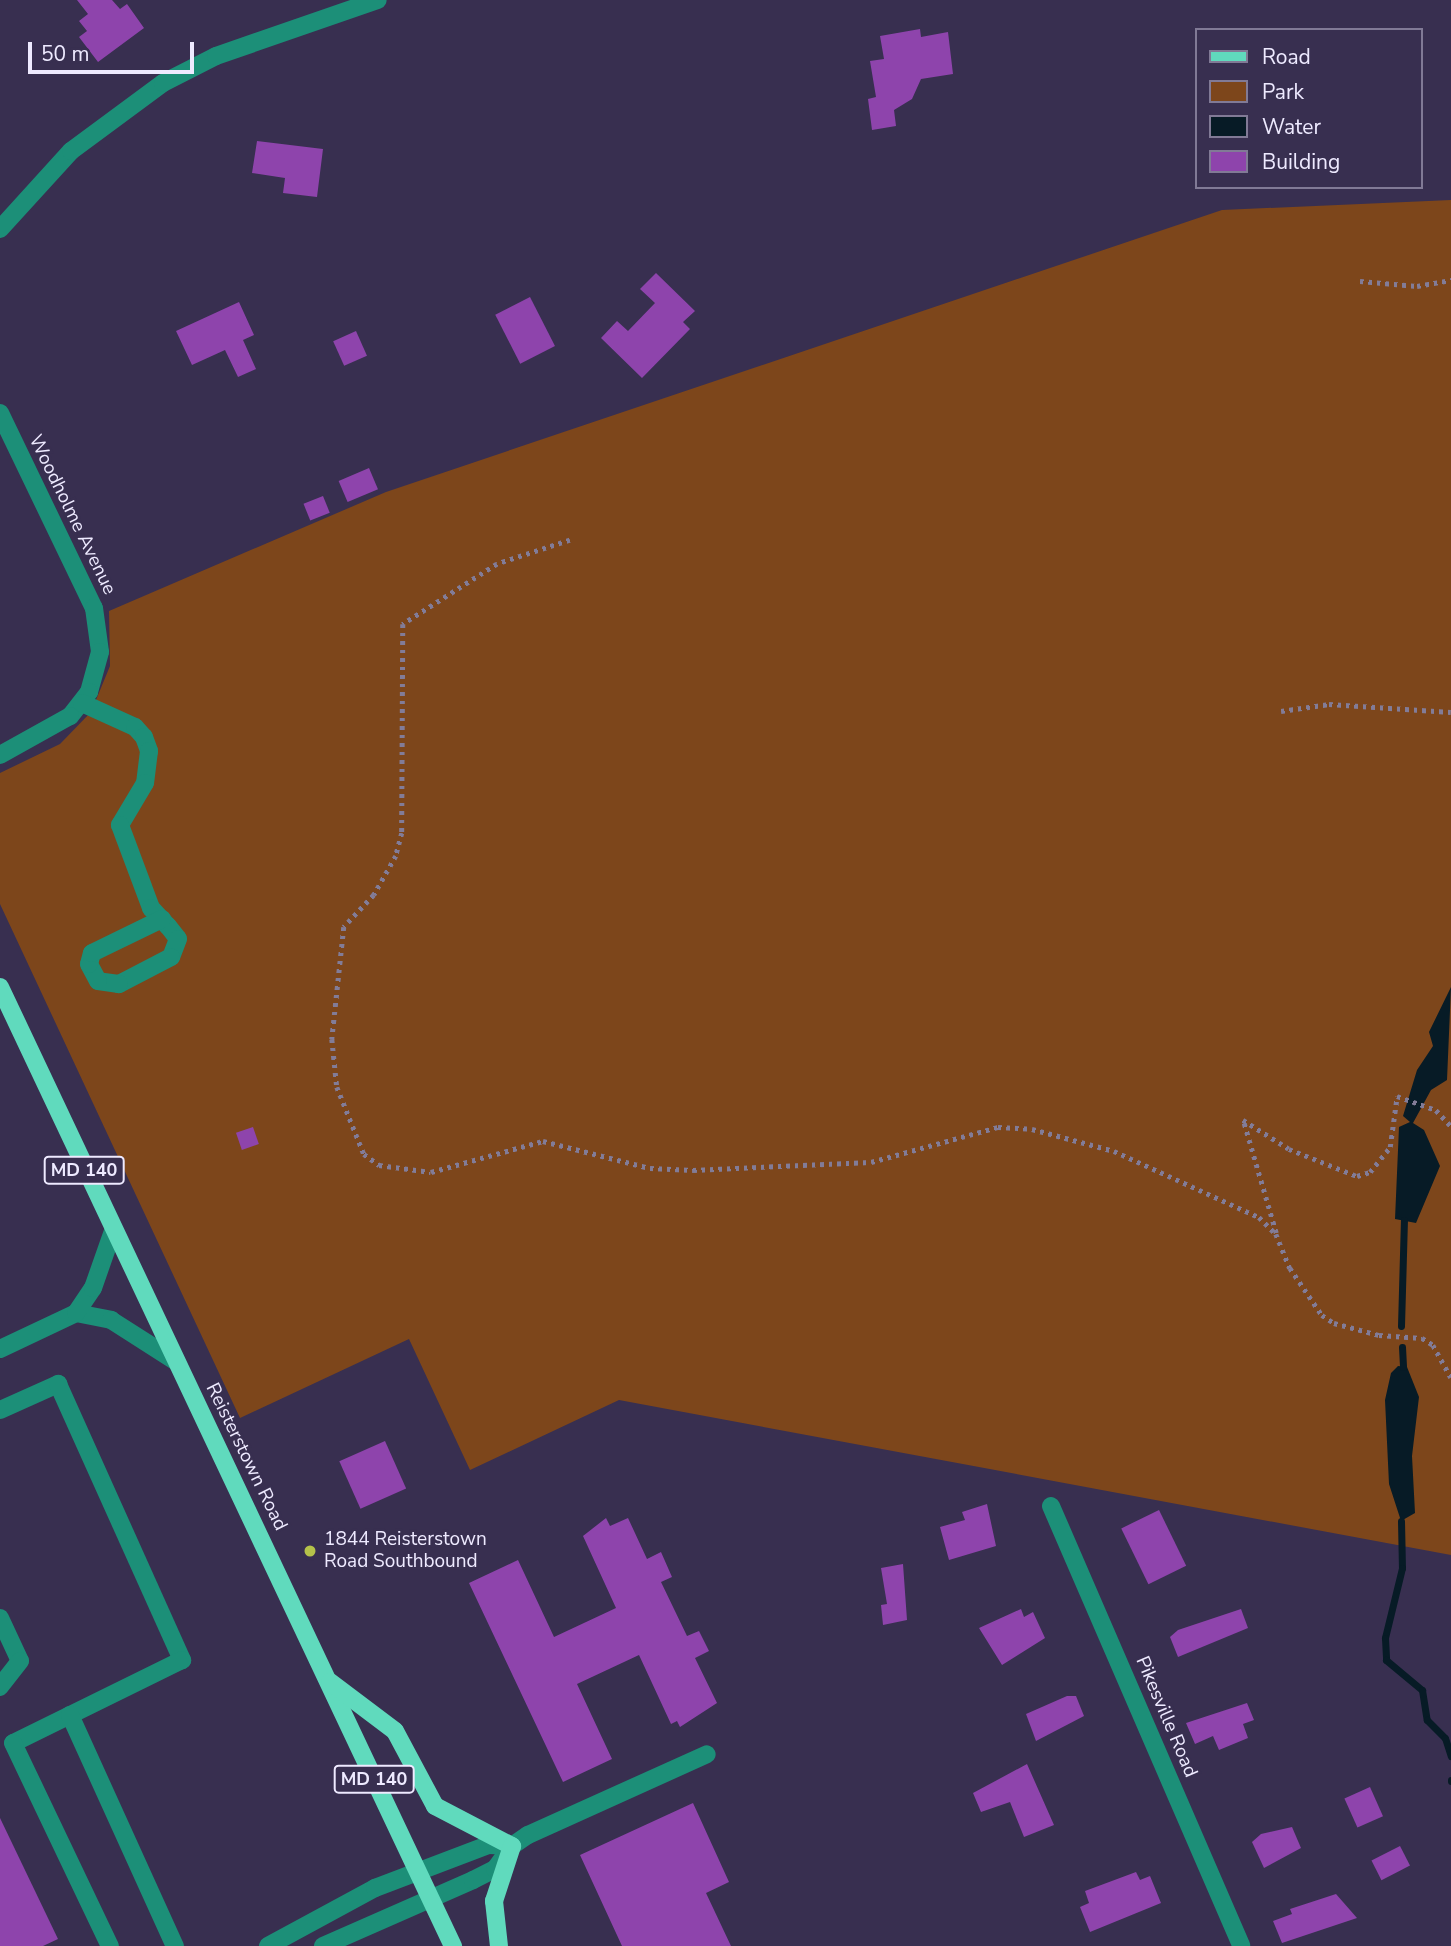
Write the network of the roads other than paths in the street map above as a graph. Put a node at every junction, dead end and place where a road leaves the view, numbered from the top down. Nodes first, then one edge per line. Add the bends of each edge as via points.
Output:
1 (378, 0) edge
2 (0, 229) edge
3 (0, 413) edge
4 (82, 703) junction
5 (0, 755) edge
6 (162, 919) junction
7 (0, 987) edge
8 (113, 1231) junction
9 (76, 1313) junction
10 (0, 1349) edge
11 (175, 1361) junction
12 (0, 1410) edge
13 (1051, 1506) dead end
14 (0, 1618) edge
15 (328, 1681) junction
16 (0, 1688) edge
17 (70, 1715) junction
18 (707, 1754) dead end
19 (512, 1846) junction
20 (420, 1876) junction
21 (430, 1898) junction
22 (110, 1946) edge
23 (174, 1946) edge
24 (268, 1946) edge
25 (323, 1946) edge
26 (453, 1946) edge
27 (499, 1946) edge
28 (1241, 1946) edge

1 - 2 street via 272,34 163,83 71,151
3 - 4 street, Woodholme Avenue via 94,608 100,652
4 - 5 street, Woodholme Avenue via 51,730
4 - 6 street via 135,727 149,751 145,783 120,825 135,872
6 - 6 street via 92,953 94,976 119,984 171,957 178,939
7 - 8 main road, Reisterstown Road / MD 140
8 - 9 street via 93,1288
8 - 11 main road, Reisterstown Road / MD 140
9 - 10 street
9 - 11 street via 111,1320
11 - 15 main road, Reisterstown Road / MD 140
12 - 17 street via 58,1384 182,1660
13 - 28 street, Pikesville Road
14 - 16 street via 20,1661
15 - 19 main road via 395,1731 435,1806
15 - 20 main road, Reisterstown Road / MD 140
17 - 22 street via 13,1743
17 - 23 street
18 - 19 street
19 - 20 street via 488,1845
19 - 21 street via 495,1869
19 - 27 main road via 493,1910
20 - 21 main road, Reisterstown Road / MD 140
20 - 24 street via 317,1915
21 - 25 street
21 - 26 main road, Reisterstown Road / MD 140

